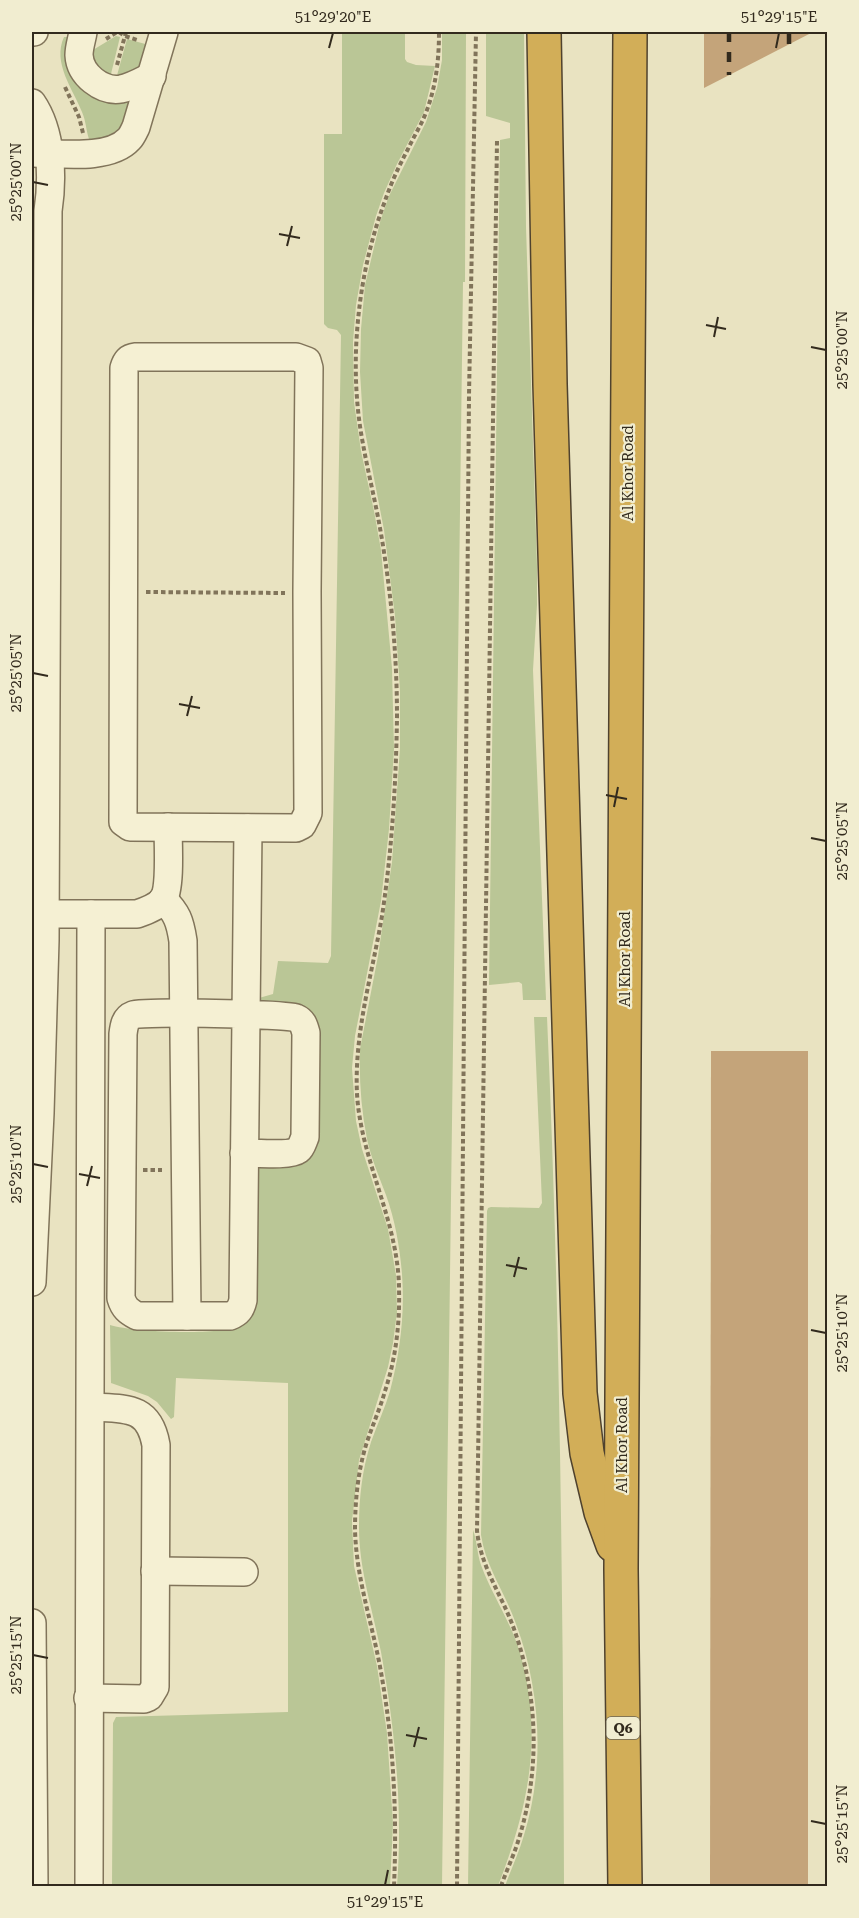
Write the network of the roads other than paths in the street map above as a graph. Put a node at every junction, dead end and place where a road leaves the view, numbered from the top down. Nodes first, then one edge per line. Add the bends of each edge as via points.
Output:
1 (83, 32) edge
2 (164, 32) edge
3 (544, 32) edge
4 (630, 32) edge
5 (152, 76) junction
6 (32, 104) edge
7 (40, 153) edge
8 (32, 180) edge
9 (48, 212) junction
10 (168, 827) junction
11 (248, 828) junction
12 (163, 899) junction
13 (91, 914) junction
14 (41, 937) edge
15 (184, 1013) junction
16 (245, 1015) junction
17 (244, 1153) junction
18 (32, 1282) edge
19 (187, 1317) junction
20 (91, 1407) junction
21 (621, 1569) junction
22 (155, 1571) junction
23 (244, 1572) dead end
24 (32, 1623) edge
25 (88, 1698) junction
26 (34, 1887) edge
27 (89, 1887) edge
28 (625, 1887) edge

1 - 5 street via 80,63 93,80 110,89 131,87
2 - 5 street
3 - 21 highway via 550,384 580,1393 601,1512
4 - 21 highway, Al Khor Road / Q6
5 - 7 street via 136,127 121,145 82,154
6 - 7 street via 42,120
7 - 9 street via 51,184
8 - 9 street
9 - 14 street
10 - 11 street
10 - 11 street via 130,827 122,817 125,362 136,357 296,357 307,360 309,368 308,813 303,825 296,828
10 - 12 street
11 - 16 street
12 - 13 street via 138,914
12 - 15 street via 174,910 182,931
13 - 14 street
13 - 20 street
14 - 18 street via 40,1113
15 - 16 street
15 - 19 street
15 - 19 street via 132,1015 125,1022 121,1298 124,1307 137,1316
16 - 17 street
16 - 17 street via 297,1018 306,1033 305,1137 297,1151
17 - 19 street via 242,1307 230,1316
20 - 22 street via 127,1410 144,1417 153,1429
20 - 25 street
21 - 28 highway, Al Khor Road / Q6
22 - 23 street
22 - 25 street via 154,1692 144,1699
24 - 26 street
25 - 27 street

